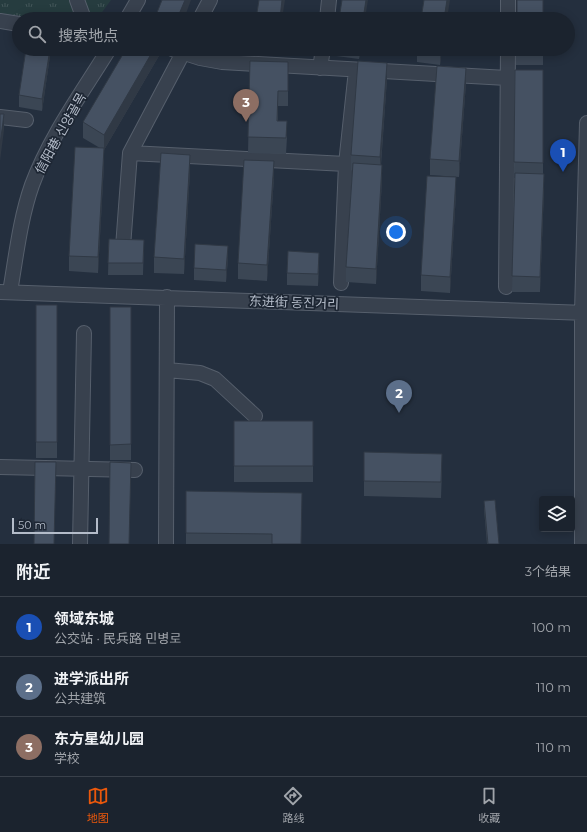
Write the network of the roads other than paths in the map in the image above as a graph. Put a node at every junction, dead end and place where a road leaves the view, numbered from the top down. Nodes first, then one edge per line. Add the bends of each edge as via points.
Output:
1 (77, 0) edge
2 (138, 0) edge
3 (210, 0) edge
4 (329, 0) edge
5 (508, 0) edge
6 (81, 12) edge
7 (131, 12) edge
8 (204, 12) edge
9 (327, 12) edge
10 (508, 12) edge
11 (0, 21) edge
12 (12, 23) edge
13 (105, 56) edge
14 (176, 56) edge
15 (200, 56) edge
16 (321, 56) edge
17 (508, 56) edge
18 (320, 68) junction
19 (356, 70) junction
20 (508, 78) junction
21 (0, 117) edge
22 (26, 120) dead end
23 (587, 123) edge
24 (130, 153) junction
25 (346, 164) junction
26 (123, 246) edge
27 (341, 283) dead end
28 (506, 287) dead end
29 (5, 292) edge
30 (167, 297) junction
31 (585, 313) edge
32 (84, 333) dead end
33 (167, 370) junction
34 (255, 416) dead end
35 (0, 467) edge
36 (82, 469) junction
37 (135, 470) dead end
38 (585, 510) edge
39 (80, 544) edge
40 (166, 544) edge
41 (582, 544) edge

1 - 6 street
2 - 7 street
3 - 8 street
4 - 9 street
5 - 10 street
11 - 12 street
13 - 29 street, 信阳巷 신양골목 via 55,137 32,185
14 - 24 street
15 - 18 street via 222,62
16 - 18 street
17 - 20 street
18 - 19 street
19 - 20 street
19 - 25 street
20 - 28 street
21 - 22 street
23 - 31 street
24 - 25 street
24 - 26 street
25 - 27 street
29 - 30 street, 东进街 동진거리
30 - 31 street, 东进街 동진거리
30 - 33 street
31 - 38 street
32 - 36 street
33 - 34 street via 200,373 215,379
33 - 40 street
35 - 36 street
36 - 37 street
36 - 39 street
38 - 41 street

